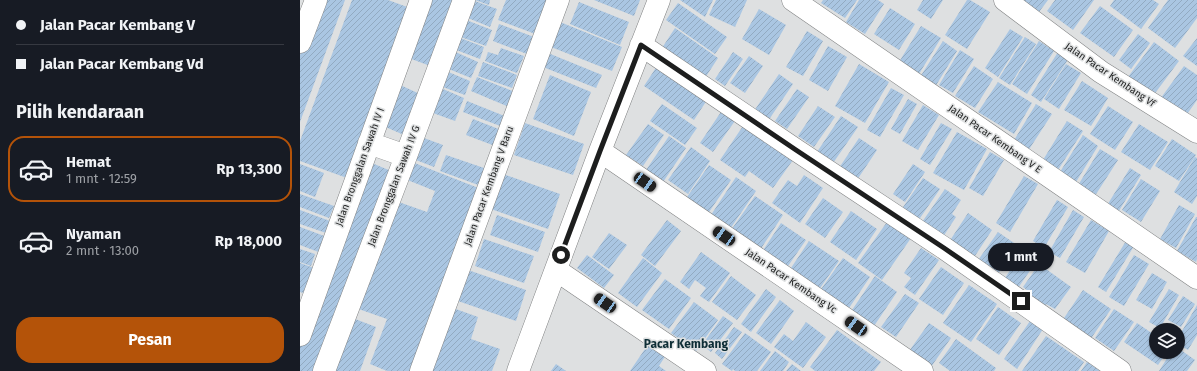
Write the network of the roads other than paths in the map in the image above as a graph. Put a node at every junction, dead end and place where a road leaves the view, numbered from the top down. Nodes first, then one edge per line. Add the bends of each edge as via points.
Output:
1 (316, 0) edge
2 (421, 0) edge
3 (464, 0) edge
4 (558, 0) edge
5 (659, 0) edge
6 (793, 0) edge
7 (1005, 0) edge
8 (300, 42) edge
9 (641, 45) junction
10 (1197, 132) edge
11 (369, 143) junction
12 (600, 151) junction
13 (406, 156) junction
14 (556, 270) junction
15 (1197, 278) edge
16 (300, 335) edge
17 (324, 371) edge
18 (421, 371) edge
19 (518, 371) edge
20 (705, 371) edge
21 (922, 371) edge
22 (1120, 371) edge

1 - 8 street
2 - 11 street, Jalan Bronggalan Sawah IV I
3 - 13 street, Jalan Bronggalan Sawah IV G
4 - 18 street, Jalan Pacar Kembang V Baru
5 - 9 street
6 - 15 street, Jalan Pacar Kembang V E
7 - 10 street, Jalan Pacar Kembang Vf via 1101,72
9 - 12 street
9 - 22 street via 944,248
11 - 13 street
11 - 16 street, Jalan Bronggalan Sawah IV I
12 - 14 street
12 - 21 street, Jalan Pacar Kembang Vc
13 - 17 street, Jalan Bronggalan Sawah IV G
14 - 19 street
14 - 20 street

